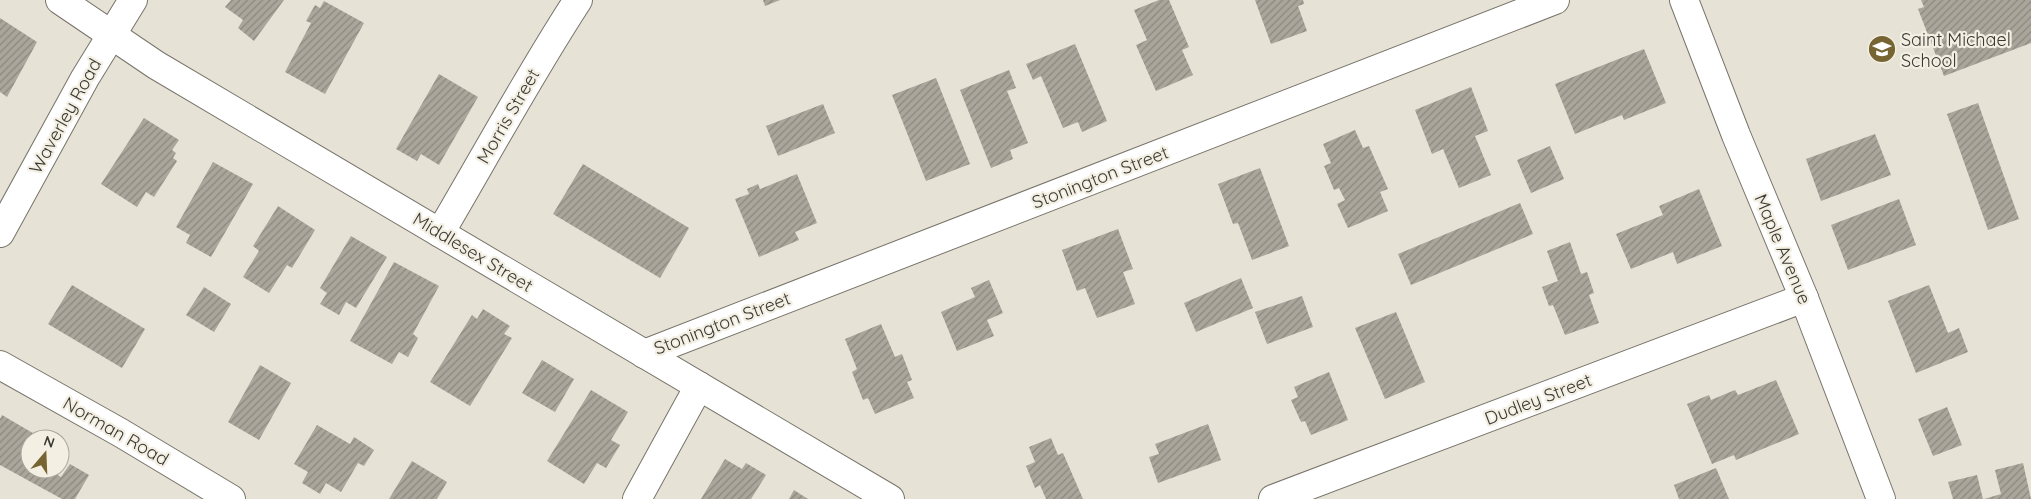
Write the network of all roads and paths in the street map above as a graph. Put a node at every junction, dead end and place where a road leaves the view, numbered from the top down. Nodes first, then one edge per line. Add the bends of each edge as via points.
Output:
1 (60, 0) edge
2 (133, 0) edge
3 (578, 0) edge
4 (1556, 0) edge
5 (1684, 0) edge
6 (111, 35) junction
7 (0, 233) edge
8 (440, 233) junction
9 (1804, 298) junction
10 (644, 354) junction
11 (0, 365) edge
12 (699, 386) junction
13 (231, 499) edge
14 (637, 499) edge
15 (890, 499) edge
16 (1273, 499) edge
17 (1881, 499) edge

1 - 6 street, Middlesex Street
2 - 6 street, Waverley Road
3 - 8 street, Morris Street via 542,54
4 - 10 street, Stonington Street
5 - 9 street, Maple Avenue
6 - 7 street, Waverley Road
6 - 8 street, Middlesex Street via 156,65
8 - 10 street, Middlesex Street
9 - 16 street, Dudley Street
9 - 17 street, Maple Avenue
10 - 12 street, Middlesex Street
11 - 13 street, Norman Road
12 - 14 street
12 - 15 street, Middlesex Street

